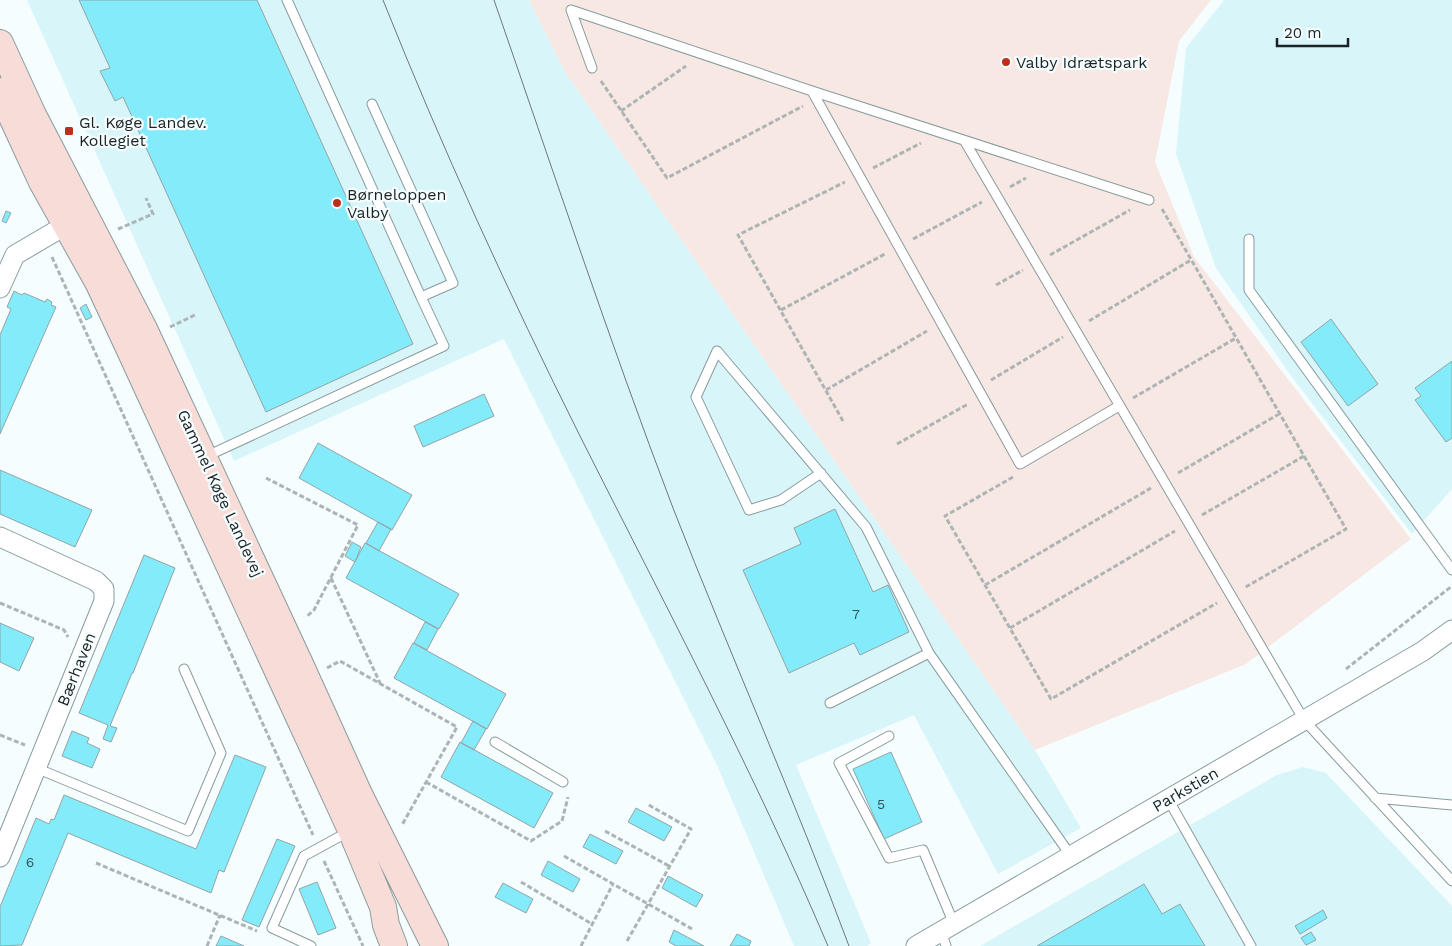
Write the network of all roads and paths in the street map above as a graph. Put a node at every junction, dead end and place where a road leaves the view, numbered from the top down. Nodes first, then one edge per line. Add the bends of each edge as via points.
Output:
1 (287, 0) edge
2 (0, 43) edge
3 (704, 55) junction
4 (592, 68) joint
5 (0, 91) edge
6 (814, 95) junction
7 (372, 104) dead end
8 (620, 111) junction
9 (941, 133) junction
10 (964, 140) junction
11 (859, 175) junction
12 (146, 198) dead end
13 (1149, 200) dead end
14 (66, 225) junction
15 (44, 238) junction
16 (97, 238) junction
17 (1249, 239) dead end
18 (0, 288) edge
19 (421, 297) junction
20 (941, 323) junction
21 (1236, 338) dead end
22 (826, 390) junction
23 (982, 396) junction
24 (1120, 406) junction
25 (1279, 414) dead end
26 (843, 421) dead end
27 (896, 444) dead end
28 (1304, 456) dead end
29 (194, 462) junction
30 (821, 473) junction
31 (266, 478) dead end
32 (1164, 481) junction
33 (1188, 523) junction
34 (0, 537) edge
35 (1452, 570) edge
36 (331, 578) junction
37 (985, 585) dead end
38 (0, 603) edge
39 (1010, 628) dead end
40 (1452, 630) edge
41 (285, 632) junction
42 (929, 653) junction
43 (80, 659) junction
44 (184, 668) dead end
45 (306, 678) junction
46 (380, 684) junction
47 (830, 703) dead end
48 (1304, 720) junction
49 (890, 736) dead end
50 (494, 742) dead end
51 (36, 768) junction
52 (426, 782) junction
53 (563, 782) dead end
54 (569, 794) dead end
55 (1375, 798) junction
56 (1168, 800) junction
57 (647, 804) dead end
58 (1452, 806) edge
59 (361, 825) junction
60 (605, 832) dead end
61 (318, 848) junction
62 (387, 851) junction
63 (564, 856) dead end
64 (1071, 856) junction
65 (0, 857) edge
66 (96, 863) dead end
67 (669, 866) junction
68 (1452, 880) edge
69 (521, 882) dead end
70 (613, 884) junction
71 (648, 904) junction
72 (220, 916) junction
73 (592, 924) junction
74 (272, 928) junction
75 (692, 929) dead end
76 (947, 934) edge
77 (627, 941) dead end
78 (207, 946) edge
79 (311, 946) edge
80 (362, 946) edge
81 (394, 946) edge
82 (435, 946) edge
83 (581, 946) edge
84 (916, 946) edge
85 (1251, 946) edge

1 - 19 lane
2 - 16 main road, Gammel Køge Landevej via 33,115
3 - 4 lane via 571,10
3 - 6 lane
3 - 8 path
4 - 8 path
5 - 14 main road, Gammel Køge Landevej via 42,182
6 - 8 path via 667,178
6 - 9 lane
6 - 11 lane
7 - 19 lane via 453,283
9 - 10 lane
9 - 11 path
10 - 13 lane
10 - 24 lane
11 - 20 lane
11 - 22 path via 738,235
12 - 16 path via 153,214
14 - 15 street
14 - 29 main road, Gammel Køge Landevej
15 - 18 street via 15,255
15 - 61 path
16 - 29 main road, Gammel Køge Landevej via 144,329
17 - 35 lane via 1249,290
19 - 29 lane via 444,346
20 - 22 path
20 - 23 lane
21 - 24 path
22 - 26 path
23 - 24 lane via 1020,464
23 - 27 path
24 - 32 lane
25 - 32 path
28 - 33 path
29 - 41 main road, Gammel Køge Landevej
29 - 59 main road, Gammel Køge Landevej
30 - 30 lane via 815,466 717,350 696,397 749,510 781,500
30 - 42 lane via 866,527
31 - 36 path via 358,525
32 - 33 lane
32 - 37 path
33 - 39 path
33 - 48 lane
34 - 43 street, Bærhaven via 87,576 104,589 104,600
36 - 41 path via 314,610
36 - 46 path
38 - 43 path via 64,630
40 - 48 street, Parkstien
41 - 45 main road, Gammel Køge Landevej
42 - 47 lane
42 - 64 lane
43 - 51 street, Bærhaven
44 - 51 lane via 221,753 188,831
45 - 46 path via 340,661
45 - 59 main road, Gammel Køge Landevej
46 - 52 path via 457,727
48 - 55 lane
48 - 56 street, Parkstien
49 - 76 lane via 839,763 890,858 923,850
50 - 53 lane
51 - 65 street, Bærhaven
52 - 54 path via 531,841 562,821
52 - 62 path
55 - 58 lane
55 - 68 lane
56 - 64 street, Parkstien
56 - 85 lane
57 - 67 path via 691,829
59 - 61 lane
59 - 62 main road, Gammel Køge Landevej
59 - 81 main road, Gammel Køge Landevej
60 - 67 path
61 - 74 lane via 304,856
61 - 80 path
62 - 82 main road, Gammel Køge Landevej
63 - 70 path
64 - 76 street, Parkstien
66 - 72 path
67 - 71 path
69 - 73 path
70 - 71 path
70 - 73 path
71 - 75 path
71 - 77 path
72 - 74 path via 261,933
72 - 78 path
73 - 83 path
74 - 79 lane
76 - 84 street, Parkstien

